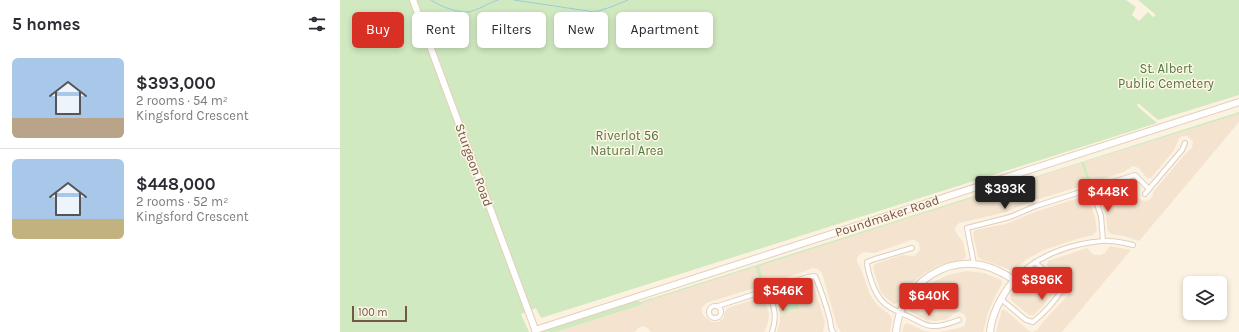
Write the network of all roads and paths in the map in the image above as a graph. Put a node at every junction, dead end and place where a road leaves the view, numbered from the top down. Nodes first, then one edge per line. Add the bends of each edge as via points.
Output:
1 (413, 0) edge
2 (1239, 102) edge
3 (1185, 143) dead end
4 (1092, 189) junction
5 (1150, 189) junction
6 (1145, 194) dead end
7 (1103, 240) junction
8 (1133, 245) dead end
9 (912, 248) dead end
10 (1036, 262) junction
11 (974, 264) junction
12 (1014, 280) junction
13 (769, 290) junction
14 (1001, 299) junction
15 (718, 306) dead end
16 (900, 313) junction
17 (959, 320) dead end
18 (536, 331) edge
19 (772, 332) edge
20 (833, 332) edge
21 (896, 332) edge
22 (990, 332) edge

1 - 18 street, Sturgeon Road
2 - 18 street, Poundmaker Road
3 - 5 street
4 - 5 street via 1135,175
4 - 7 street via 1101,216
4 - 11 street via 1036,206 1010,217 967,228
5 - 6 street
7 - 8 street
7 - 10 street via 1055,252
9 - 16 street via 867,262 876,295
10 - 12 street
10 - 14 street via 1063,288 1038,318 1033,322 1026,320
11 - 12 street via 992,268
11 - 16 street via 961,264 937,271 909,295
12 - 14 street
13 - 15 street
13 - 19 street via 776,319
13 - 20 street via 815,276
14 - 22 street
16 - 17 street via 931,326 950,324
16 - 21 street

